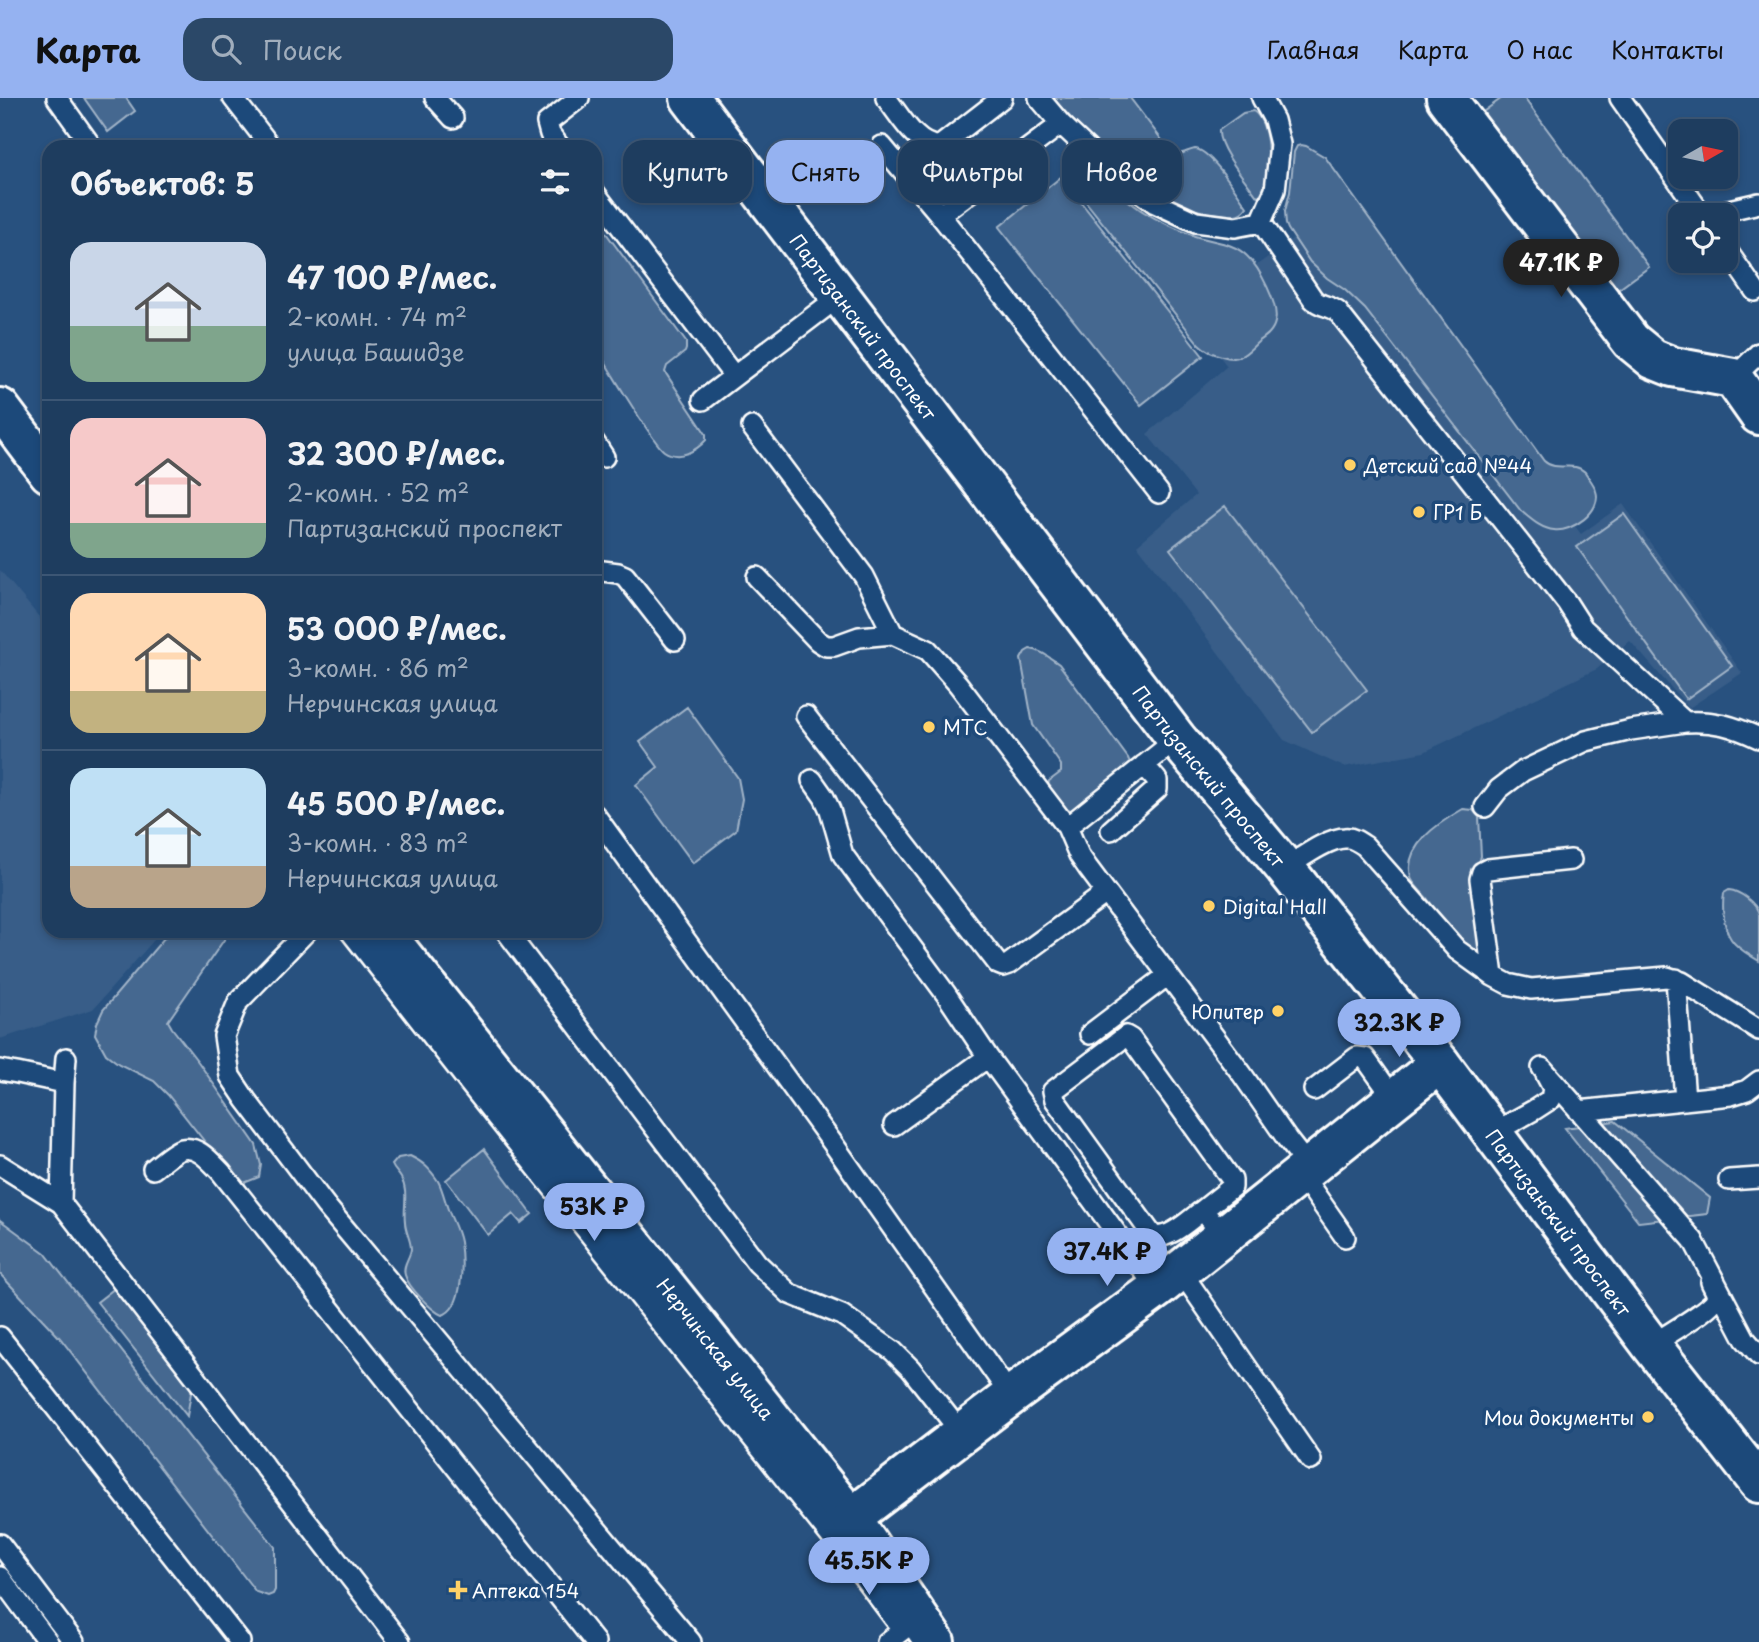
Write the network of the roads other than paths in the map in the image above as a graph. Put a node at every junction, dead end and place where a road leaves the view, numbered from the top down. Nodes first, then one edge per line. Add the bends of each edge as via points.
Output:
1 (57, 98) edge
2 (233, 98) edge
3 (436, 98) edge
4 (579, 98) edge
5 (690, 98) edge
6 (886, 98) edge
7 (1002, 98) edge
8 (1039, 98) edge
9 (1262, 98) edge
10 (1446, 98) edge
11 (1620, 98) edge
12 (453, 118) dead end
13 (1061, 124) junction
14 (87, 140) edge
15 (266, 140) edge
16 (554, 140) edge
17 (884, 148) edge
18 (602, 202) edge
19 (1694, 203) edge
20 (1759, 203) edge
21 (1738, 208) edge
22 (940, 215) junction
23 (1261, 222) junction
24 (1738, 266) edge
25 (1755, 291) dead end
26 (840, 296) junction
27 (1746, 365) edge
28 (734, 376) junction
29 (703, 400) dead end
30 (0, 408) edge
31 (1759, 415) edge
32 (752, 427) dead end
33 (42, 464) edge
34 (1159, 493) dead end
35 (602, 571) edge
36 (757, 576) dead end
37 (893, 634) junction
38 (675, 640) dead end
39 (806, 716) dead end
40 (1685, 722) junction
41 (1759, 738) edge
42 (1177, 739) junction
43 (1144, 765) junction
44 (812, 780) dead end
45 (1485, 807) dead end
46 (602, 825) edge
47 (1067, 827) junction
48 (1111, 830) dead end
49 (1571, 860) dead end
50 (1285, 868) junction
51 (1106, 893) junction
52 (300, 938) edge
53 (355, 938) edge
54 (389, 938) edge
55 (511, 938) edge
56 (1168, 975) junction
57 (1493, 976) junction
58 (1676, 979) junction
59 (1759, 1030) edge
60 (1090, 1034) dead end
61 (988, 1057) junction
62 (66, 1058) dead end
63 (1440, 1063) junction
64 (0, 1070) edge
65 (1759, 1081) edge
66 (64, 1083) junction
67 (1314, 1090) dead end
68 (1395, 1100) junction
69 (1685, 1100) junction
70 (1579, 1111) junction
71 (894, 1125) dead end
72 (1493, 1133) junction
73 (0, 1165) edge
74 (153, 1169) dead end
75 (1305, 1170) junction
76 (1759, 1178) edge
77 (1729, 1180) dead end
78 (61, 1203) junction
79 (1213, 1222) junction
80 (1345, 1237) dead end
81 (1693, 1240) junction
82 (1168, 1280) junction
83 (0, 1336) edge
84 (1651, 1345) junction
85 (1759, 1355) edge
86 (1011, 1396) junction
87 (962, 1434) junction
88 (1311, 1460) dead end
89 (1759, 1483) edge
90 (851, 1518) junction
91 (0, 1544) edge
92 (0, 1577) edge
93 (918, 1629) edge
94 (48, 1642) edge
95 (74, 1642) edge
96 (240, 1642) edge
97 (400, 1642) edge
98 (596, 1642) edge
99 (691, 1642) edge
100 (887, 1642) edge

1 - 14 lane
2 - 15 lane
3 - 12 lane
4 - 16 lane via 547,123
5 - 26 street, Партизанский проспект
6 - 7 lane via 917,138 940,146
8 - 13 lane
9 - 23 lane via 1280,144 1275,190
10 - 27 street via 1631,341 1653,359 1674,367
11 - 19 lane
13 - 22 lane
13 - 23 lane via 1112,172 1155,203 1196,222 1235,227
17 - 22 lane
18 - 28 lane
20 - 21 lane
22 - 34 lane
23 - 40 lane via 1313,299 1339,312 1583,628
24 - 25 lane
26 - 28 lane
26 - 42 street, Партизанский проспект
27 - 31 street
28 - 29 lane
30 - 33 street
32 - 37 lane via 864,576
35 - 38 lane via 625,576
36 - 37 lane via 826,646
37 - 47 lane via 928,650
39 - 51 lane via 998,964 1009,964
40 - 41 lane via 1710,721
40 - 45 lane via 1586,741 1523,771
42 - 43 lane
42 - 50 street, Партизанский проспект
43 - 47 lane
43 - 48 lane via 1157,780 1157,789
44 - 61 lane via 830,810 843,855
46 - 86 lane
47 - 51 lane via 1079,855
49 - 57 lane via 1482,872
50 - 57 lane via 1328,843 1345,838 1358,841 1457,950
50 - 63 street, Партизанский проспект
51 - 56 lane
52 - 99 lane via 238,1002 224,1037 230,1076 326,1206
53 - 93 lane via 864,1578
54 - 90 street, Нерчинская улица
55 - 87 lane via 757,1263 790,1294 842,1315 893,1351
56 - 60 lane
56 - 75 lane
57 - 58 lane via 1531,989
58 - 59 lane
58 - 69 lane
61 - 71 lane
61 - 82 lane
62 - 66 lane
63 - 68 street
63 - 72 street, Партизанский проспект
64 - 66 lane
65 - 69 lane via 1731,1095
66 - 78 lane
67 - 68 lane via 1357,1057 1365,1058
68 - 75 street
69 - 70 lane
70 - 72 lane via 1542,1069 1553,1088 1550,1099
70 - 81 lane
72 - 84 street, Партизанский проспект
73 - 78 lane
74 - 98 lane via 182,1149 205,1156 221,1172
75 - 79 street
75 - 80 lane
76 - 77 lane
78 - 97 lane
79 - 79 lane via 1232,1180 1131,1039 1126,1036 1053,1091 1153,1236
79 - 82 street
81 - 84 lane via 1716,1298
81 - 85 lane via 1745,1339
82 - 86 street
82 - 88 lane
83 - 96 lane
84 - 89 street, Партизанский проспект
86 - 87 street
87 - 90 street
90 - 93 street, Нерчинская улица
91 - 95 lane
92 - 94 lane
93 - 100 lane

